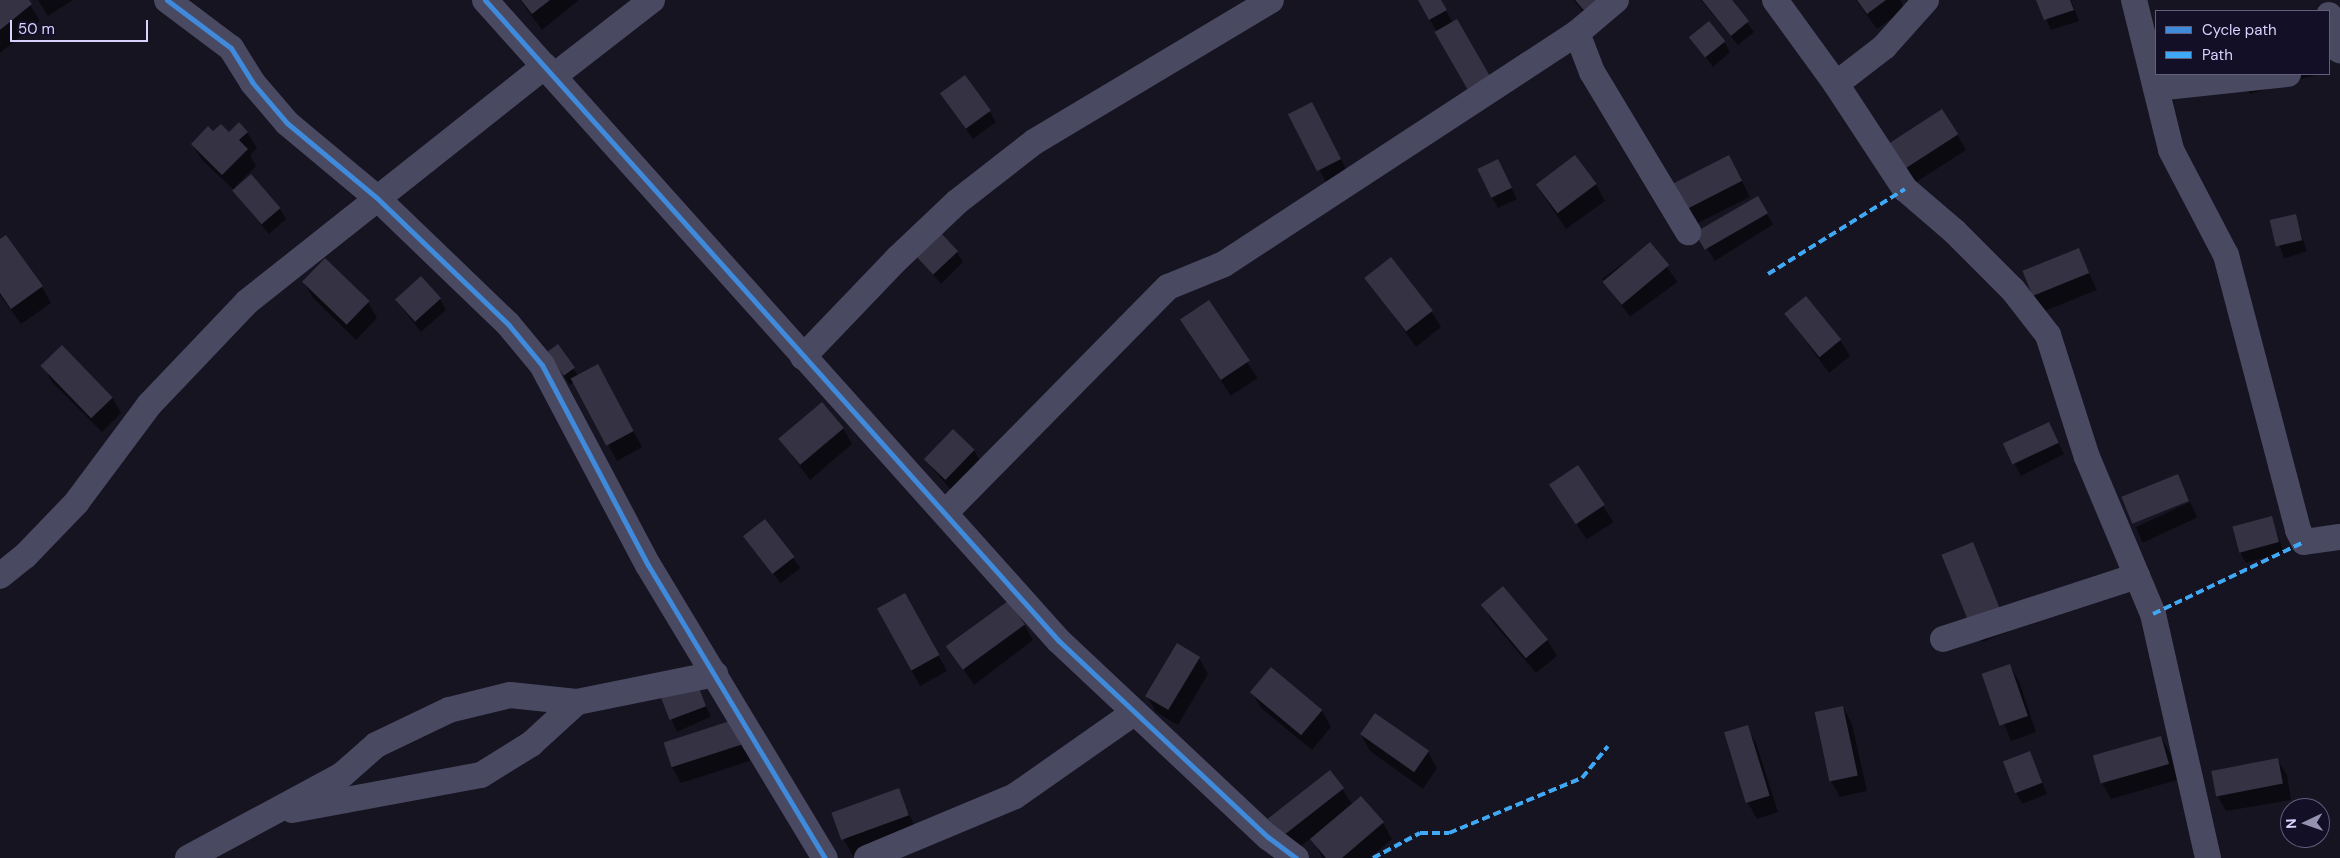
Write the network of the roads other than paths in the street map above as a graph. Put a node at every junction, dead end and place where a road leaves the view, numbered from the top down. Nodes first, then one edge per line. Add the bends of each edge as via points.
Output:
1 (167, 0) edge
2 (485, 0) edge
3 (652, 0) edge
4 (1271, 0) edge
5 (1616, 0) edge
6 (1775, 0) edge
7 (1926, 0) edge
8 (2134, 0) edge
9 (2330, 18) edge
10 (1577, 33) junction
11 (2340, 50) edge
12 (549, 71) junction
13 (2279, 75) edge
14 (1836, 84) junction
15 (2156, 88) junction
16 (377, 198) junction
17 (1688, 232) dead end
18 (803, 357) junction
19 (946, 512) junction
20 (2340, 537) edge
21 (0, 576) edge
22 (2137, 576) junction
23 (1943, 639) dead end
24 (715, 674) junction
25 (577, 702) junction
26 (1135, 712) junction
27 (269, 814) junction
28 (188, 858) edge
29 (825, 858) edge
30 (867, 858) edge
31 (1296, 858) edge
32 (2208, 858) edge

1 - 16 street via 231,48 252,82 287,123
2 - 12 street
3 - 12 street
4 - 18 street via 1034,142 950,208
5 - 10 street
6 - 14 street
7 - 14 street via 1884,47
8 - 15 street
9 - 11 street
10 - 17 street via 1592,72
10 - 19 street via 1224,264 1168,287
12 - 16 street
12 - 18 street
13 - 15 street
14 - 22 street via 1905,189 1954,231 2013,290 2048,335 2087,457
15 - 20 street via 2171,150 2226,255 2298,530 2304,542
16 - 21 street via 247,302 149,406 76,504 25,556
16 - 24 street via 508,324 542,365 648,565
18 - 19 street
19 - 26 street via 1059,641
22 - 23 street
22 - 32 street via 2153,614
24 - 25 street
24 - 29 street
25 - 27 street via 531,744 481,775
25 - 27 street via 510,695 449,710 376,745 342,775
26 - 30 street via 1015,796
26 - 31 street via 1268,836
27 - 28 street

